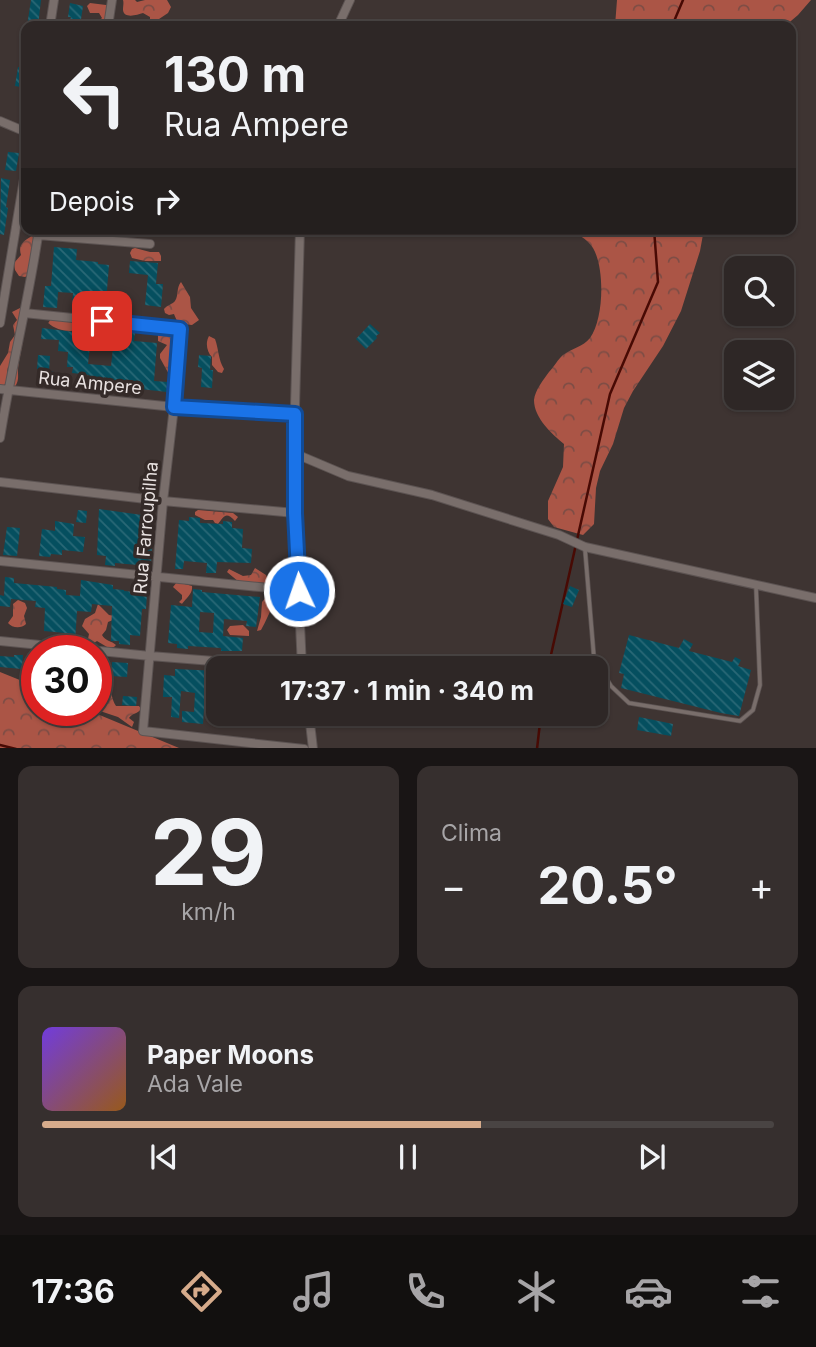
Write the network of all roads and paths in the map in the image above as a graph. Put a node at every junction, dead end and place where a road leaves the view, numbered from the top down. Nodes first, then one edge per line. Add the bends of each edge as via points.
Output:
1 (54, 0) edge
2 (112, 0) edge
3 (350, 0) edge
4 (51, 21) edge
5 (109, 21) edge
6 (340, 21) edge
7 (0, 121) edge
8 (21, 130) edge
9 (21, 197) edge
10 (38, 235) edge
11 (67, 235) edge
12 (300, 235) edge
13 (150, 244) dead end
14 (24, 313) junction
15 (0, 323) edge
16 (4, 390) edge
17 (174, 407) junction
18 (295, 414) junction
19 (0, 439) edge
20 (296, 454) junction
21 (0, 482) edge
22 (163, 501) junction
23 (295, 513) junction
24 (585, 547) junction
25 (0, 561) edge
26 (157, 576) junction
27 (756, 586) junction
28 (299, 591) junction
29 (816, 598) edge
30 (0, 641) edge
31 (150, 656) junction
32 (302, 656) edge
33 (206, 660) edge
34 (310, 726) edge
35 (304, 748) edge
36 (313, 748) edge

1 - 4 street
2 - 5 street
3 - 6 street
7 - 8 street
9 - 15 street
10 - 14 street
11 - 13 street
12 - 18 street
14 - 16 street
14 - 17 street, Rua Farroupilha via 180,329
16 - 17 street, Rua Ampere
16 - 19 street
17 - 18 street, Rua Ampere
17 - 22 street, Rua Farroupilha
18 - 20 street
20 - 23 street
20 - 24 street via 348,475 432,495
21 - 22 street
22 - 23 street
22 - 26 street, Rua Farroupilha
23 - 28 street
24 - 27 street
24 - 27 lane via 594,658 611,686 629,703 740,721 753,710 760,685
25 - 26 street
26 - 28 street
26 - 31 street, Rua Farroupilha
27 - 29 street
28 - 32 street
30 - 31 street
31 - 33 street
31 - 35 street, Rua Farroupilha via 143,731
34 - 36 street

